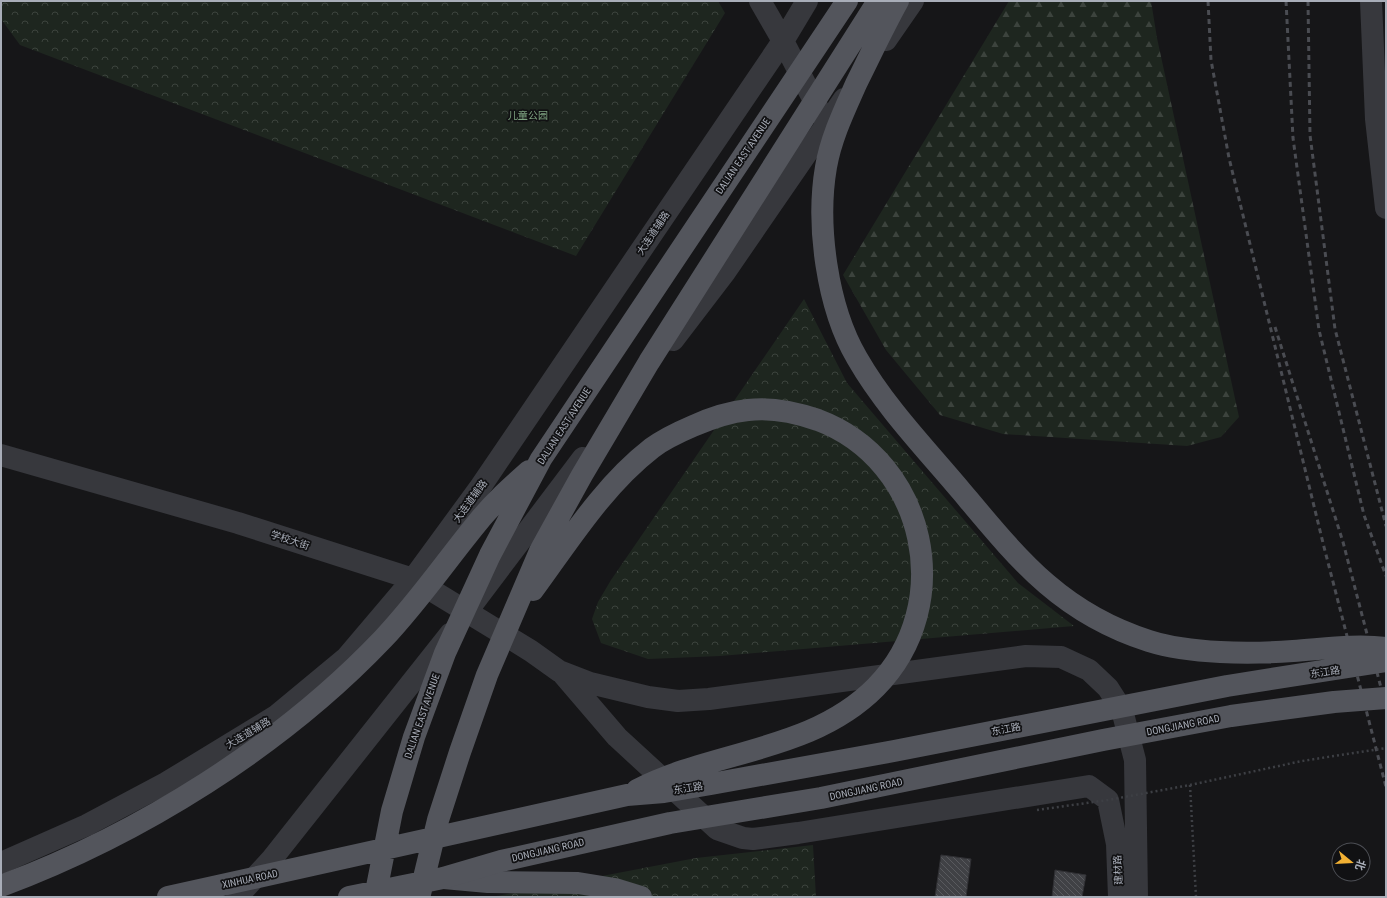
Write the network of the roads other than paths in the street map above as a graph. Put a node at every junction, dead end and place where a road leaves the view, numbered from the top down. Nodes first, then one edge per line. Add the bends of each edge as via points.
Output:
1 (760, 1) edge
2 (807, 1) edge
3 (847, 1) edge
4 (878, 1) edge
5 (898, 1) edge
6 (913, 1) edge
7 (1371, 1) edge
8 (783, 41) junction
9 (827, 124) junction
10 (1386, 208) edge
11 (1, 455) edge
12 (541, 459) junction
13 (413, 580) junction
14 (467, 612) junction
15 (510, 620) junction
16 (1386, 648) edge
17 (1386, 661) edge
18 (559, 671) junction
19 (1386, 698) edge
20 (626, 795) junction
21 (1, 862) edge
22 (443, 878) junction
23 (1, 886) edge
24 (168, 897) edge
25 (237, 897) edge
26 (349, 897) edge
27 (375, 897) edge
28 (419, 897) edge
29 (641, 897) edge
30 (1119, 897) edge
31 (1137, 897) edge

1 - 8 street
2 - 8 street, 大连道辅路
3 - 12 main road, DALIAN EAST AVENUE, bridge
4 - 15 main road, bridge via 694,291 586,468 540,550
5 - 16 main road, bridge via 841,117 826,166 824,188 823,233 826,267 834,301 856,357 873,383 905,425 1024,564 1062,598 1097,619 1149,641 1197,650 1288,652 1334,648
6 - 9 street
7 - 10 street via 1376,119
8 - 9 street
8 - 13 street, 大连道辅路 via 481,486
9 - 14 street via 724,272
11 - 13 street, 学校大街 via 238,523
12 - 23 main road, bridge via 478,521 434,581 383,639 306,710 236,763 154,816 74,857
12 - 27 main road, DALIAN EAST AVENUE, bridge via 490,555 433,683 407,757
13 - 14 street, 学校大街
13 - 21 street, 大连道辅路 via 346,658 276,716 166,783 100,818
14 - 18 street, 学校大街
14 - 25 street via 271,860
15 - 20 main road, bridge via 586,518 631,466 652,448 714,417 749,409 764,409 795,413 810,418 850,437 874,457 892,477 912,515 921,552 922,569 915,622 892,670 858,702 804,733 754,751 683,770
15 - 28 main road, bridge via 460,752 432,842
17 - 20 main road, 东江路, bridge via 1228,686 742,779 664,792
18 - 30 street, 建材路 via 618,737 701,815 717,829 743,838 798,833 1089,786 1108,800 1117,844
18 - 31 street via 590,683 648,697 678,701 754,694 1026,656 1061,657 1089,670 1108,688 1122,710 1135,760
19 - 22 main road, DONGJIANG ROAD, bridge via 1238,715 1103,740 821,798 670,823 502,861
20 - 24 main road, XINHUA ROAD, bridge
22 - 26 main road, DONGJIANG ROAD, bridge
22 - 29 main road via 488,882 578,883 615,889

